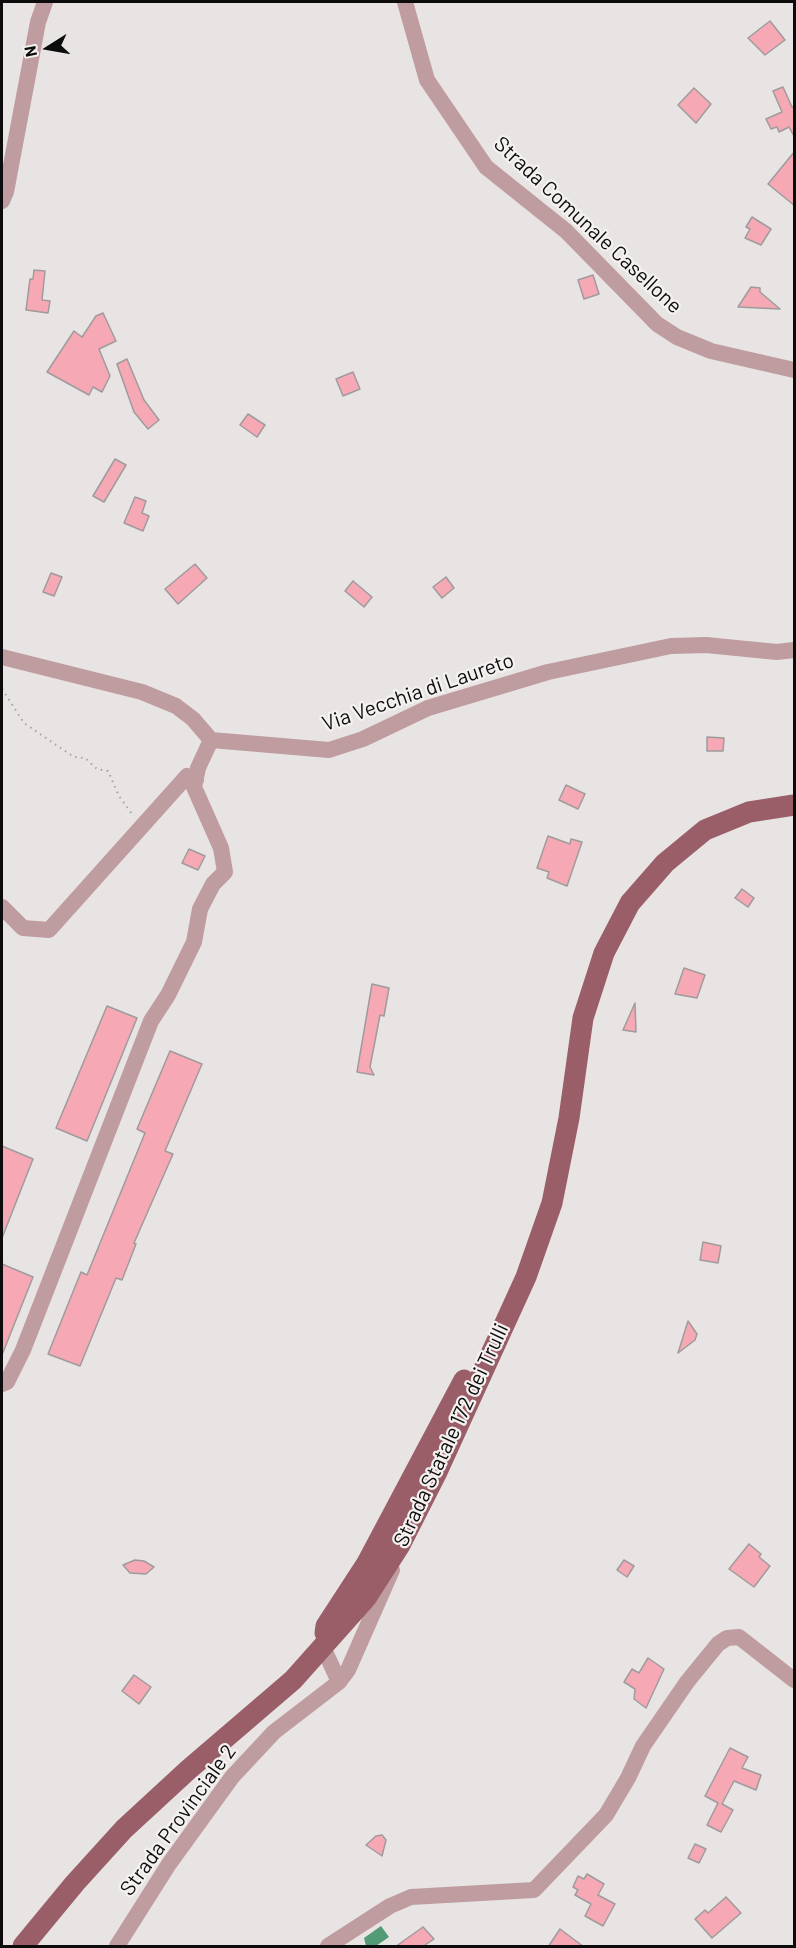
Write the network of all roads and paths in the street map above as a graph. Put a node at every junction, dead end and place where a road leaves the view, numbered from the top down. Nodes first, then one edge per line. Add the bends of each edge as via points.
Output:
1 (45, 2) edge
2 (405, 2) edge
3 (2, 201) edge
4 (795, 370) edge
5 (795, 650) edge
6 (2, 657) edge
7 (2, 689) edge
8 (211, 740) junction
9 (196, 780) junction
10 (795, 806) edge
11 (142, 824) junction
12 (2, 907) edge
13 (537, 1241) junction
14 (2, 1384) edge
15 (400, 1545) junction
16 (338, 1630) junction
17 (323, 1647) junction
18 (355, 1649) junction
19 (795, 1680) edge
20 (339, 1682) junction
21 (23, 1947) edge
22 (117, 1947) edge
23 (328, 1947) edge

1 - 3 street
2 - 4 street, Strada Comunale Casellone via 427,80 486,167 567,231 657,324 711,351
5 - 8 street, Via Vecchia di Laureto via 671,646 548,672 428,708 330,750
6 - 8 street via 176,706
7 - 11 path via 24,723 74,757 85,758 98,769 108,771 118,796
8 - 9 street
9 - 11 street via 188,776
9 - 14 street via 194,788 221,848 225,872 213,884 200,909 194,942 151,1022 23,1350
10 - 13 main road, Strada Statale 172 dei Trulli via 749,812 705,830 665,863 630,903 604,952 583,1018 552,1203
11 - 12 street via 49,930 23,928
13 - 15 main road, Strada Statale 172 dei Trulli via 526,1277
13 - 17 main road, Strada Statale 172 dei Trulli via 368,1563 326,1626
15 - 16 main road, Strada Statale 172 dei Trulli via 366,1598
15 - 18 street, Strada Provinciale 2 via 389,1578
16 - 17 main road, Strada Statale 172 dei Trulli
16 - 18 street via 352,1639
17 - 20 street
17 - 21 main road, Strada Statale 172 dei Trulli via 293,1680 124,1829
18 - 20 street, Strada Provinciale 2
19 - 23 street via 739,1637 727,1638 687,1682 643,1746 606,1815 534,1890 411,1897 390,1906
20 - 22 street, Strada Provinciale 2 via 274,1732 232,1777 169,1864

